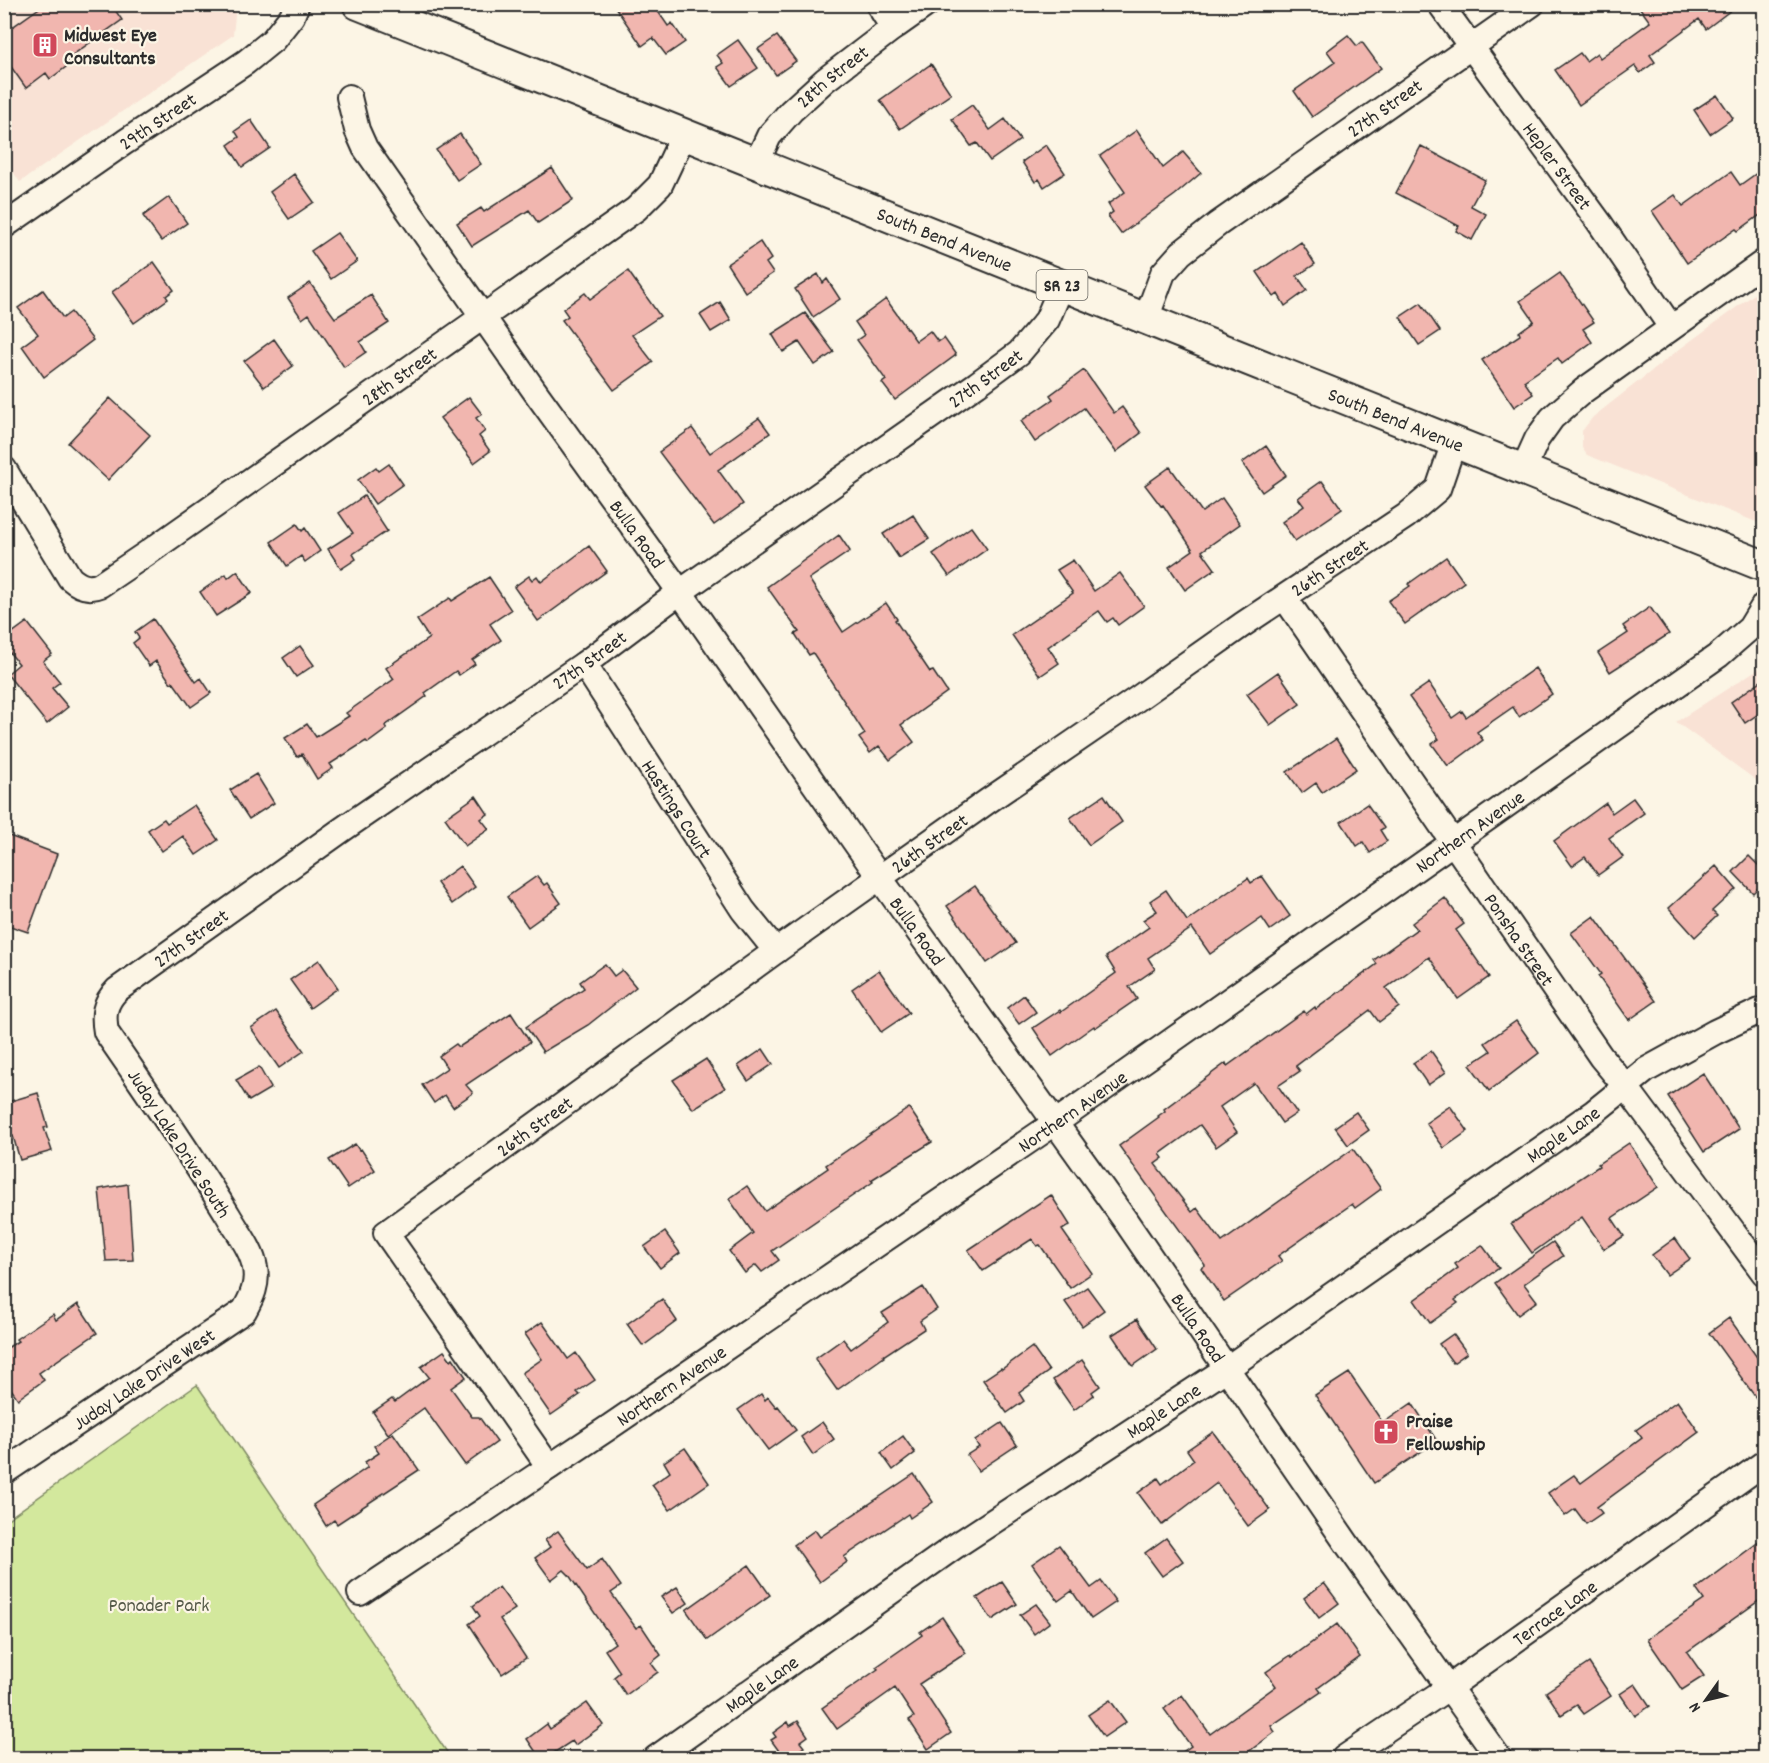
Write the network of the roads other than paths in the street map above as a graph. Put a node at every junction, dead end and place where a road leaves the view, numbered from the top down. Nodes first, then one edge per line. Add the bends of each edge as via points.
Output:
1 (297, 4) edge
2 (878, 4) edge
3 (927, 4) edge
4 (1440, 4) edge
5 (1532, 4) edge
6 (373, 7) edge
7 (893, 27) junction
8 (1470, 47) junction
9 (349, 97) dead end
10 (684, 134) junction
11 (756, 164) junction
12 (4, 226) edge
13 (1764, 262) edge
14 (1062, 285) junction
15 (482, 316) junction
16 (1146, 319) junction
17 (1671, 327) junction
18 (1454, 442) junction
19 (4, 469) edge
20 (1523, 470) junction
21 (1764, 566) edge
22 (680, 592) junction
23 (1285, 598) junction
24 (1764, 605) edge
25 (584, 664) junction
26 (1454, 841) junction
27 (880, 878) junction
28 (776, 951) junction
29 (1764, 1009) edge
30 (104, 1019) joint
31 (1626, 1088) junction
32 (1055, 1123) junction
33 (255, 1268) joint
34 (1764, 1273) edge
35 (1226, 1369) junction
36 (1764, 1463) edge
37 (549, 1467) junction
38 (5, 1472) edge
39 (360, 1593) dead end
40 (1448, 1688) junction
41 (656, 1758) edge
42 (1344, 1758) edge
43 (1499, 1758) edge

1 - 12 street, 29th Street via 273,40 246,62
2 - 7 street
3 - 7 street, 28th Street
4 - 8 street, Hepler Street
5 - 8 street, 27th Street
6 - 10 main road, South Bend Avenue / SR 23
7 - 11 street, 28th Street via 791,111 769,136
8 - 16 street, 27th Street via 1181,253 1163,273
8 - 17 street, Hepler Street
9 - 15 street, Bulla Road via 365,148
10 - 11 main road, South Bend Avenue / SR 23
10 - 15 street, 28th Street via 660,184 636,209
11 - 14 main road, South Bend Avenue / SR 23
13 - 17 street
14 - 16 main road, South Bend Avenue / SR 23
14 - 22 street, 27th Street via 1047,320 1019,353
15 - 19 street, 28th Street via 94,588 70,578
15 - 22 street, Bulla Road
16 - 18 main road, South Bend Avenue / SR 23
17 - 20 street via 1552,418
18 - 20 main road, South Bend Avenue / SR 23
18 - 23 street, 26th Street via 1438,489 1406,516
20 - 21 main road, South Bend Avenue / SR 23
22 - 25 street, 27th Street
22 - 27 street, Bulla Road
23 - 26 street, Ponsha Street
23 - 27 street, 26th Street
24 - 26 street, Northern Avenue via 1750,628 1719,655
25 - 28 street, Hastings Court via 743,910
25 - 30 street, 27th Street via 117,990 106,1005
26 - 31 street, Ponsha Street
26 - 32 street, Northern Avenue
27 - 28 street, 26th Street
27 - 32 street, Bulla Road
28 - 37 street, 26th Street via 386,1233
29 - 31 street, Maple Lane via 1646,1070
30 - 33 street, Juday Lake Drive South via 106,1032 211,1188 252,1255
31 - 34 street, Ponsha Street
31 - 35 street, Maple Lane
32 - 35 street, Bulla Road
32 - 37 street, Northern Avenue
33 - 38 street, Juday Lake Drive West via 253,1296 244,1311
35 - 40 street, Bulla Road
35 - 41 street, Maple Lane via 954,1547
36 - 40 street, Terrace Lane
37 - 39 street, Northern Avenue
40 - 42 street, Terrace Lane
40 - 43 street, Bulla Road

